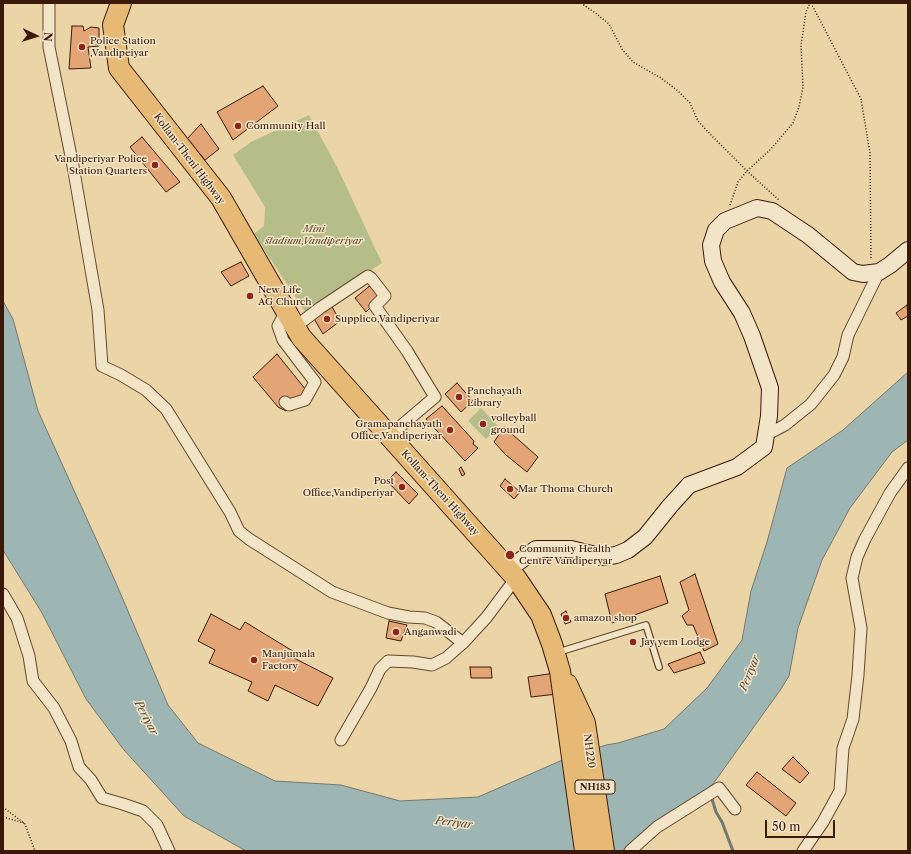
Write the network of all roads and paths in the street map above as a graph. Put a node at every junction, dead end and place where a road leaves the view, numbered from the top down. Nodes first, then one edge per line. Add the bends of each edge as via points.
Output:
1 (49, 3) edge
2 (121, 3) edge
3 (580, 3) edge
4 (811, 3) edge
5 (747, 171) junction
6 (782, 202) dead end
7 (725, 221) junction
8 (908, 250) edge
9 (875, 273) junction
10 (290, 319) junction
11 (285, 402) dead end
12 (766, 435) junction
13 (397, 442) junction
14 (908, 468) edge
15 (513, 574) junction
16 (3, 594) edge
17 (463, 643) junction
18 (557, 662) junction
19 (659, 667) dead end
20 (576, 725) junction
21 (341, 740) dead end
22 (3, 807) edge
23 (735, 809) dead end
24 (3, 817) edge
25 (26, 824) junction
26 (35, 851) edge
27 (169, 851) edge
28 (585, 851) edge
29 (604, 851) edge
30 (630, 851) edge
31 (803, 851) edge

1 - 17 street via 49,47 74,166 98,310 102,366 146,390 166,409 230,512 239,531 249,539 332,592 388,613 436,622
2 - 10 highway, Kollam-Theni Highway / NH183 via 113,25 119,68 221,198
3 - 5 path via 609,24 622,49 633,62 662,78 690,103 698,121
4 - 5 path via 806,12 801,46 803,87 800,107 793,123 771,149
4 - 9 path via 861,99 870,153 869,216
5 - 6 path
5 - 7 path via 738,182
7 - 9 street via 757,208 772,211 808,235 853,272
7 - 12 street via 716,230 711,245 713,261 722,282 742,312 770,388
8 - 9 street via 890,265
9 - 12 street via 834,375 811,404 785,425
10 - 11 street via 278,326 283,340 315,382 305,400 289,405
10 - 13 highway, Kollam-Theni Highway / NH183 via 301,337
10 - 13 street via 320,308 368,276 371,278 385,296 375,306 435,397
12 - 15 street via 764,447 737,467 689,486 645,537 628,550 604,557 571,548 536,549
13 - 15 highway, Kollam-Theni Highway / NH183
14 - 31 street via 890,493 857,557 852,578 861,628 858,675 853,719 843,748 840,791
15 - 17 street via 486,618
15 - 18 highway, Kollam-Theni Highway / NH183 via 541,615
16 - 27 street via 17,618 29,656 33,681 54,708 71,741 80,766 102,798 143,811 157,825
17 - 21 street via 446,658 432,665 388,661 380,668
18 - 19 lane via 646,625
18 - 20 highway, NH183 via 573,693
20 - 28 highway, NH220
20 - 29 highway, NH220 / NH183
22 - 25 path
23 - 30 street via 720,788 657,827
24 - 25 path
25 - 26 path

